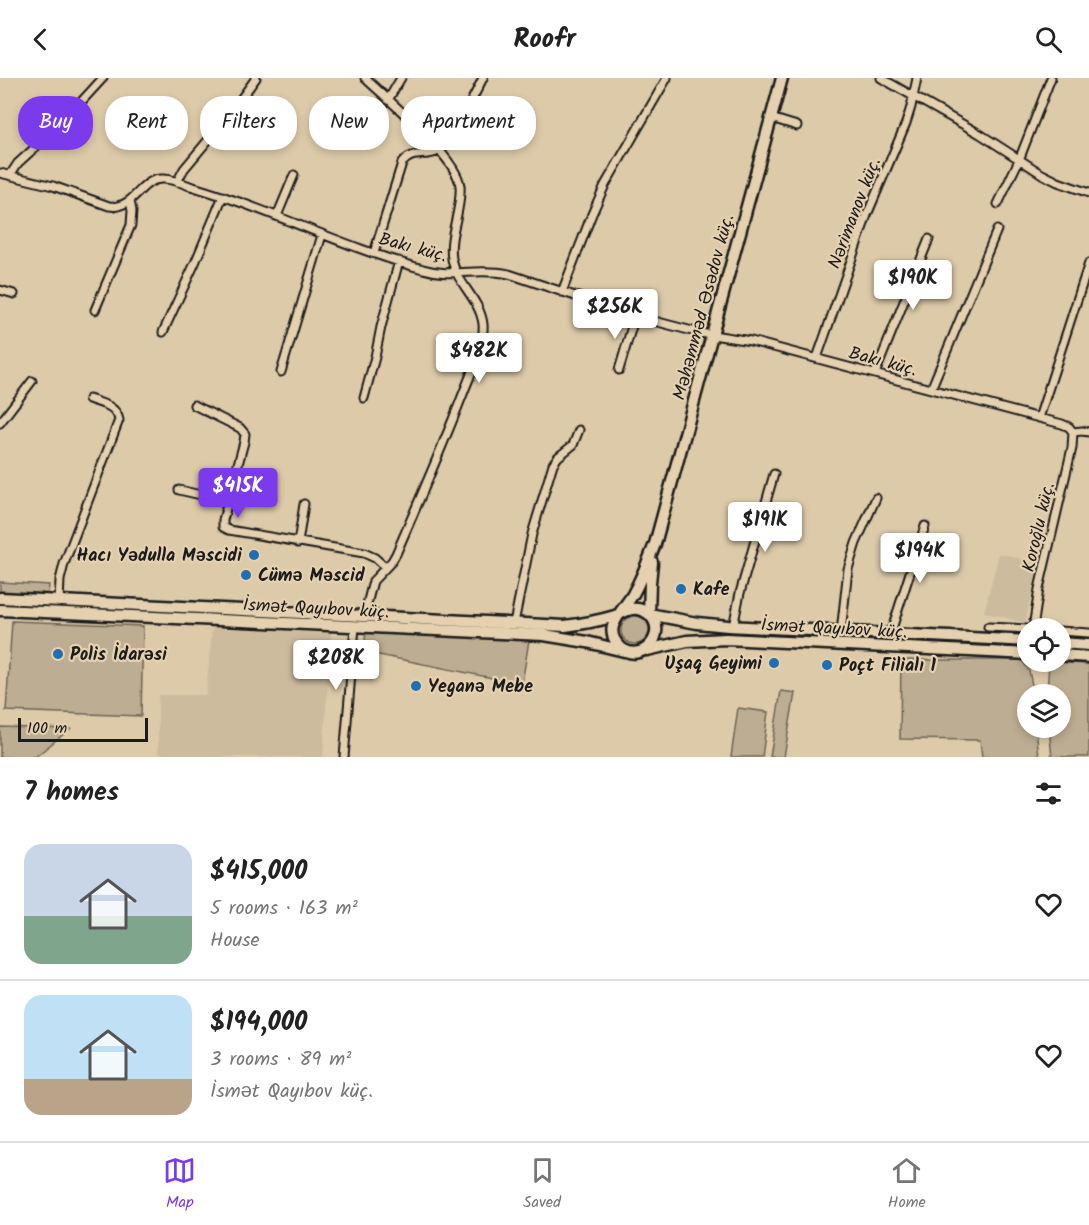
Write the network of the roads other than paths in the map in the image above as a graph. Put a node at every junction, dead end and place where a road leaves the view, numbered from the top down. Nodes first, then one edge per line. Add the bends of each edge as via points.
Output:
1 (103, 78) edge
2 (256, 78) edge
3 (365, 78) edge
4 (401, 78) edge
5 (483, 78) edge
6 (667, 78) edge
7 (782, 78) edge
8 (881, 78) edge
9 (917, 78) edge
10 (1052, 78) edge
11 (384, 96) edge
12 (913, 96) junction
13 (389, 98) edge
14 (389, 101) edge
15 (771, 118) junction
16 (796, 126) dead end
17 (440, 151) junction
18 (1019, 160) junction
19 (0, 173) edge
20 (10, 175) junction
21 (294, 175) dead end
22 (177, 182) junction
23 (1089, 193) edge
24 (223, 196) junction
25 (130, 201) junction
26 (998, 204) dead end
27 (277, 216) junction
28 (997, 230) dead end
29 (322, 235) junction
30 (930, 239) dead end
31 (374, 253) junction
32 (399, 261) junction
33 (1089, 263) edge
34 (456, 273) junction
35 (0, 290) edge
36 (562, 292) junction
37 (14, 294) dead end
38 (95, 310) dead end
39 (635, 316) junction
40 (164, 332) dead end
41 (713, 334) junction
42 (817, 358) junction
43 (619, 370) dead end
44 (281, 372) dead end
45 (875, 374) junction
46 (32, 381) dead end
47 (931, 389) junction
48 (364, 398) dead end
49 (89, 399) dead end
50 (194, 405) dead end
51 (1039, 418) junction
52 (0, 423) edge
53 (579, 430) dead end
54 (1073, 432) junction
55 (1089, 432) edge
56 (774, 474) dead end
57 (179, 490) dead end
58 (876, 498) dead end
59 (227, 501) junction
60 (304, 504) dead end
61 (926, 526) dead end
62 (298, 543) junction
63 (655, 544) junction
64 (386, 567) junction
65 (0, 598) edge
66 (59, 602) junction
67 (0, 610) edge
68 (620, 614) junction
69 (649, 614) junction
70 (364, 616) junction
71 (1035, 618) edge
72 (514, 623) junction
73 (355, 627) junction
74 (733, 627) junction
75 (988, 627) dead end
76 (1017, 628) edge
77 (841, 632) junction
78 (1071, 632) edge
79 (1089, 633) edge
80 (890, 634) junction
81 (1017, 640) edge
82 (1071, 644) edge
83 (1089, 645) edge
84 (628, 651) junction
85 (641, 652) junction
86 (1017, 653) edge
87 (1071, 656) edge
88 (1089, 657) edge
89 (344, 757) edge

1 - 20 street
2 - 22 street
3 - 11 street, İsmət Qayıbov küç.
4 - 13 street
5 - 17 street via 449,142
6 - 36 street via 605,185
7 - 15 main road, Məhəmməd Əsədov küç.
8 - 12 street
9 - 12 street, Nərimanov küç.
10 - 18 street
12 - 18 street
12 - 42 street, Nərimanov küç.
14 - 17 street, İsmət Qayıbov küç.
15 - 16 street
15 - 41 main road, Məhəmməd Əsədov küç.
17 - 31 street via 412,156 402,163
17 - 34 street, İsmət Qayıbov küç. via 458,176 460,186 452,240
18 - 23 street via 1058,182
18 - 26 street
19 - 20 street
20 - 25 street via 109,206
21 - 27 street
22 - 24 street, Bakı küç.
22 - 25 street, Bakı küç. via 152,180
24 - 27 street, Bakı küç.
24 - 40 street
25 - 38 street via 131,225
27 - 29 street, Bakı küç.
28 - 47 street
29 - 31 street, Bakı küç.
29 - 44 street
30 - 45 street
31 - 32 street, Bakı küç.
32 - 34 street, Bakı küç. via 435,272
32 - 48 street
33 - 51 street
34 - 36 street, Bakı küç. via 496,271
34 - 64 street, İsmət Qayıbov küç. via 478,308 482,339 426,486 396,554
35 - 37 street
36 - 39 street, Bakı küç.
39 - 41 street, Bakı küç.
39 - 43 street
41 - 42 street, Bakı küç.
41 - 63 main road, Məhəmməd Əsədov küç.
42 - 45 street, Bakı küç.
45 - 47 street, Bakı küç.
46 - 52 street
47 - 51 street, Bakı küç.
49 - 66 street via 112,408 119,420 64,564
50 - 59 street via 245,434
51 - 54 street, Bakı küç. via 1062,424
53 - 72 street via 573,445 552,464 532,534
54 - 55 street
54 - 71 street, Koroğlu küç.
56 - 74 street
57 - 59 street
58 - 77 street via 848,569
59 - 62 street via 223,526
60 - 62 street
61 - 80 street
62 - 64 street via 364,553
63 - 68 main road
63 - 69 main road
64 - 70 street, İsmət Qayıbov küç. via 373,581
65 - 66 main road, İsmət Qayıbov küç.
66 - 70 main road, İsmət Qayıbov küç.
67 - 73 main road, İsmət Qayıbov küç.
68 - 69 main road via 638,609
68 - 72 main road, İsmət Qayıbov küç. via 565,626
68 - 84 main road via 613,625 614,638
69 - 74 main road, İsmət Qayıbov küç.
69 - 85 main road via 656,632 652,644
70 - 72 main road, İsmət Qayıbov küç.
73 - 84 main road, İsmət Qayıbov küç. via 544,636
73 - 89 street
74 - 77 main road, İsmət Qayıbov küç.
75 - 76 street
77 - 80 main road, İsmət Qayıbov küç.
78 - 79 street
80 - 81 main road, İsmət Qayıbov küç.
82 - 83 main road
84 - 85 main road
85 - 86 main road, İsmət Qayıbov küç. via 687,641 726,639
87 - 88 main road

